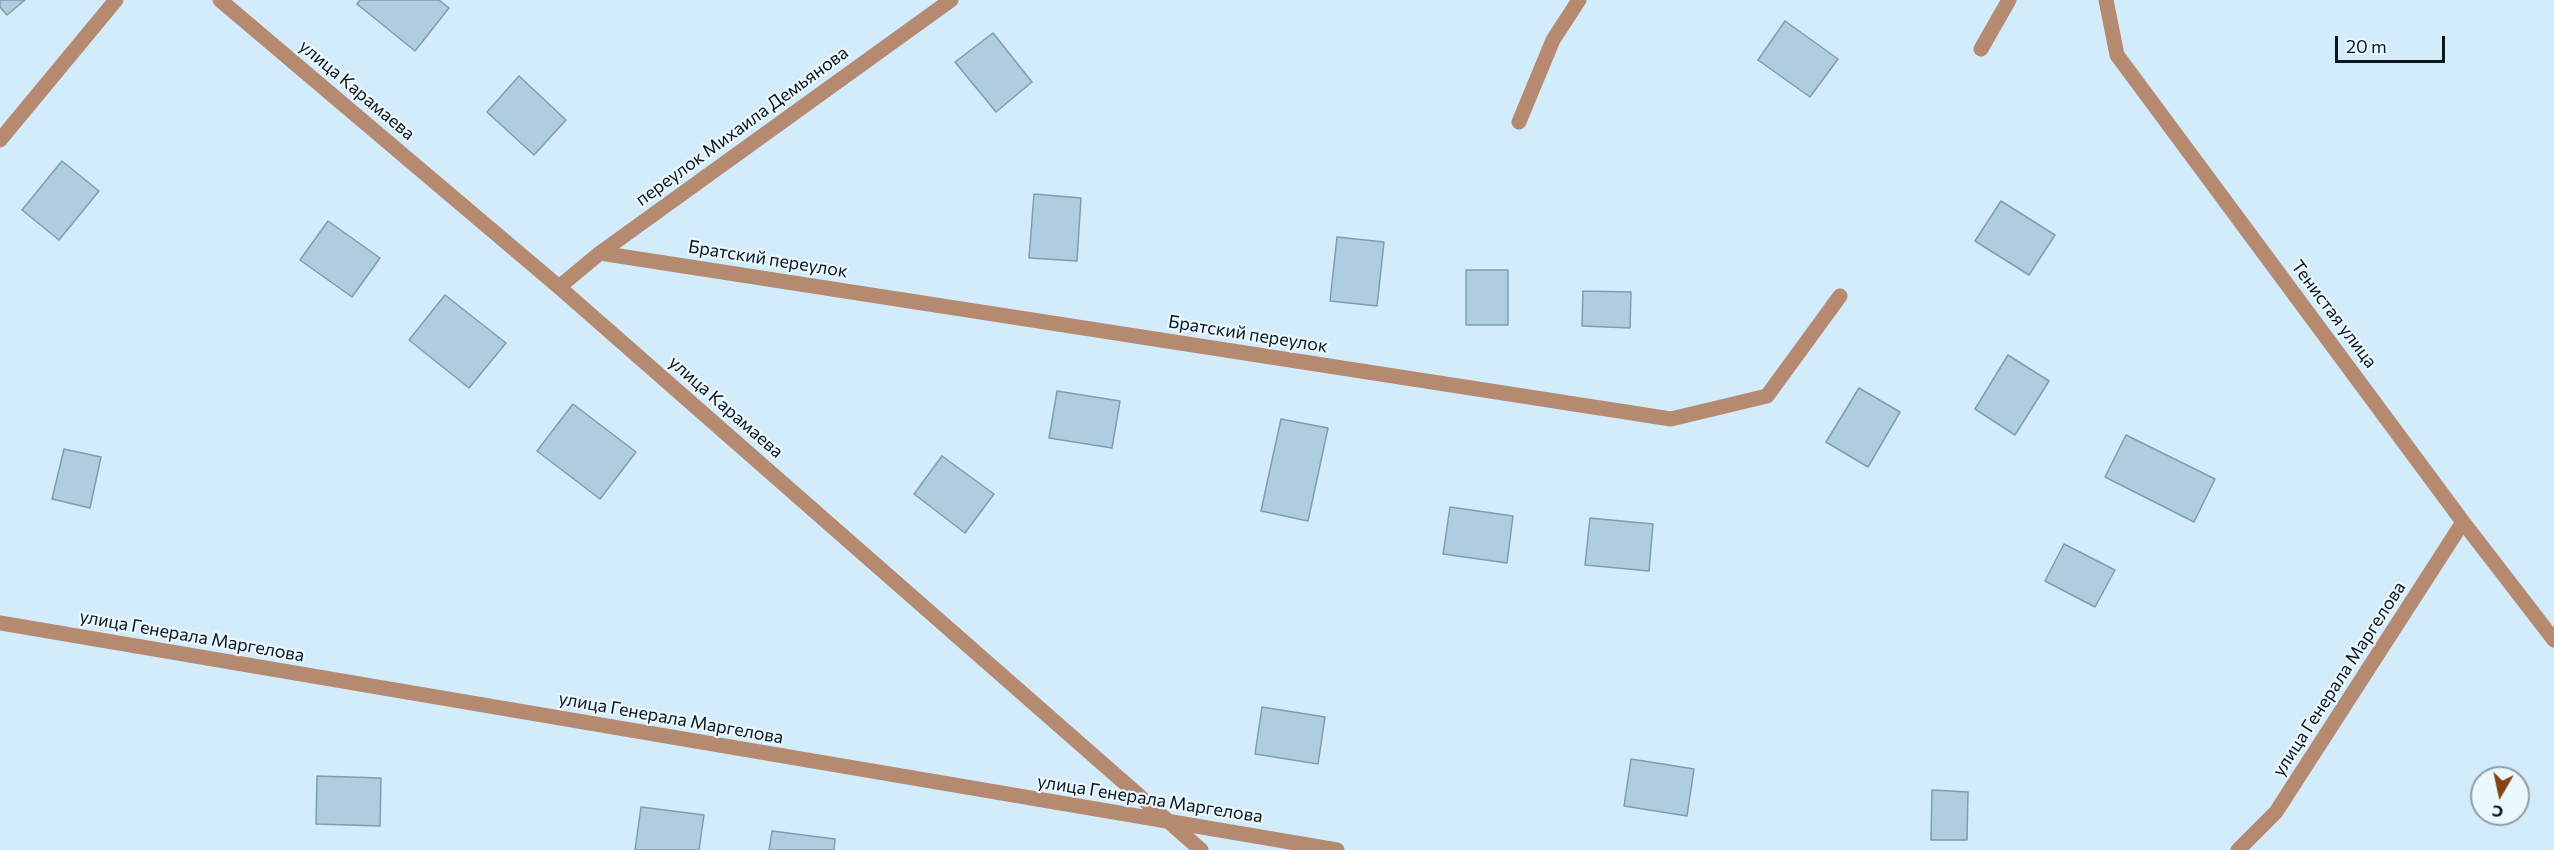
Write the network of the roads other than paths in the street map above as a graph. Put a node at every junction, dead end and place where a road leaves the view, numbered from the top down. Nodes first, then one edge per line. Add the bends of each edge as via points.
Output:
1 (116, 0) edge
2 (220, 0) edge
3 (951, 0) edge
4 (1579, 0) edge
5 (2009, 0) edge
6 (2106, 0) edge
7 (1981, 49) dead end
8 (1519, 122) dead end
9 (0, 140) edge
10 (600, 253) junction
11 (559, 287) junction
12 (1840, 296) dead end
13 (2463, 522) junction
14 (0, 623) edge
15 (2554, 640) edge
16 (1170, 823) junction
17 (1201, 850) edge
18 (1336, 850) edge
19 (2238, 850) edge

1 - 9 street
2 - 11 street, улица Карамаева
3 - 10 street, переулок Михаила Демьянова
4 - 8 street via 1553,40
5 - 7 street
6 - 13 street, Тенистая улица via 2117,55
10 - 11 street, переулок Михаила Демьянова
10 - 12 street, Братский переулок via 1671,419 1767,396
11 - 16 street, улица Карамаева
13 - 15 street, Тенистая улица
13 - 19 street, улица Генерала Маргелова via 2276,812
14 - 16 street, улица Генерала Маргелова
16 - 17 street, улица Карамаева
16 - 18 street, улица Генерала Маргелова

